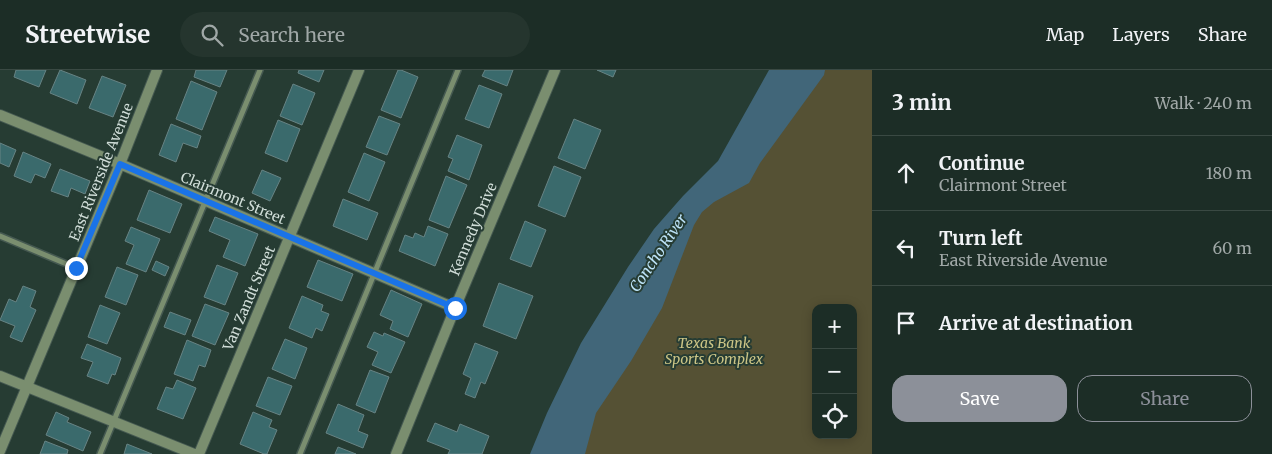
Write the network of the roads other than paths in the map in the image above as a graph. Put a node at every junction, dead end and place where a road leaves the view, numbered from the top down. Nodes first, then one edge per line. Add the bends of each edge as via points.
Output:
1 (157, 70) edge
2 (260, 70) edge
3 (359, 70) edge
4 (458, 70) edge
5 (554, 70) edge
6 (0, 115) edge
7 (120, 164) junction
8 (206, 201) junction
9 (0, 236) edge
10 (290, 237) junction
11 (76, 268) junction
12 (374, 274) junction
13 (455, 308) junction
14 (0, 376) edge
15 (26, 387) junction
16 (114, 422) junction
17 (0, 451) edge
18 (100, 454) edge
19 (194, 454) edge
20 (199, 454) edge
21 (300, 454) edge
22 (396, 454) edge

1 - 7 street, East Riverside Avenue
2 - 8 lane
3 - 10 street, Van Zandt Street
4 - 12 lane
5 - 13 street, Kennedy Drive
6 - 7 street, Clairmont Street
7 - 8 street, Clairmont Street
7 - 11 street, East Riverside Avenue
8 - 10 street, Clairmont Street
8 - 16 lane
9 - 11 lane
10 - 12 street, Clairmont Street
10 - 20 street, Van Zandt Street
11 - 15 street, East Riverside Avenue
12 - 13 street, Clairmont Street
12 - 21 lane
13 - 22 street, Kennedy Drive
14 - 15 street
15 - 16 street
15 - 17 street, East Riverside Avenue
16 - 18 lane
16 - 19 street

